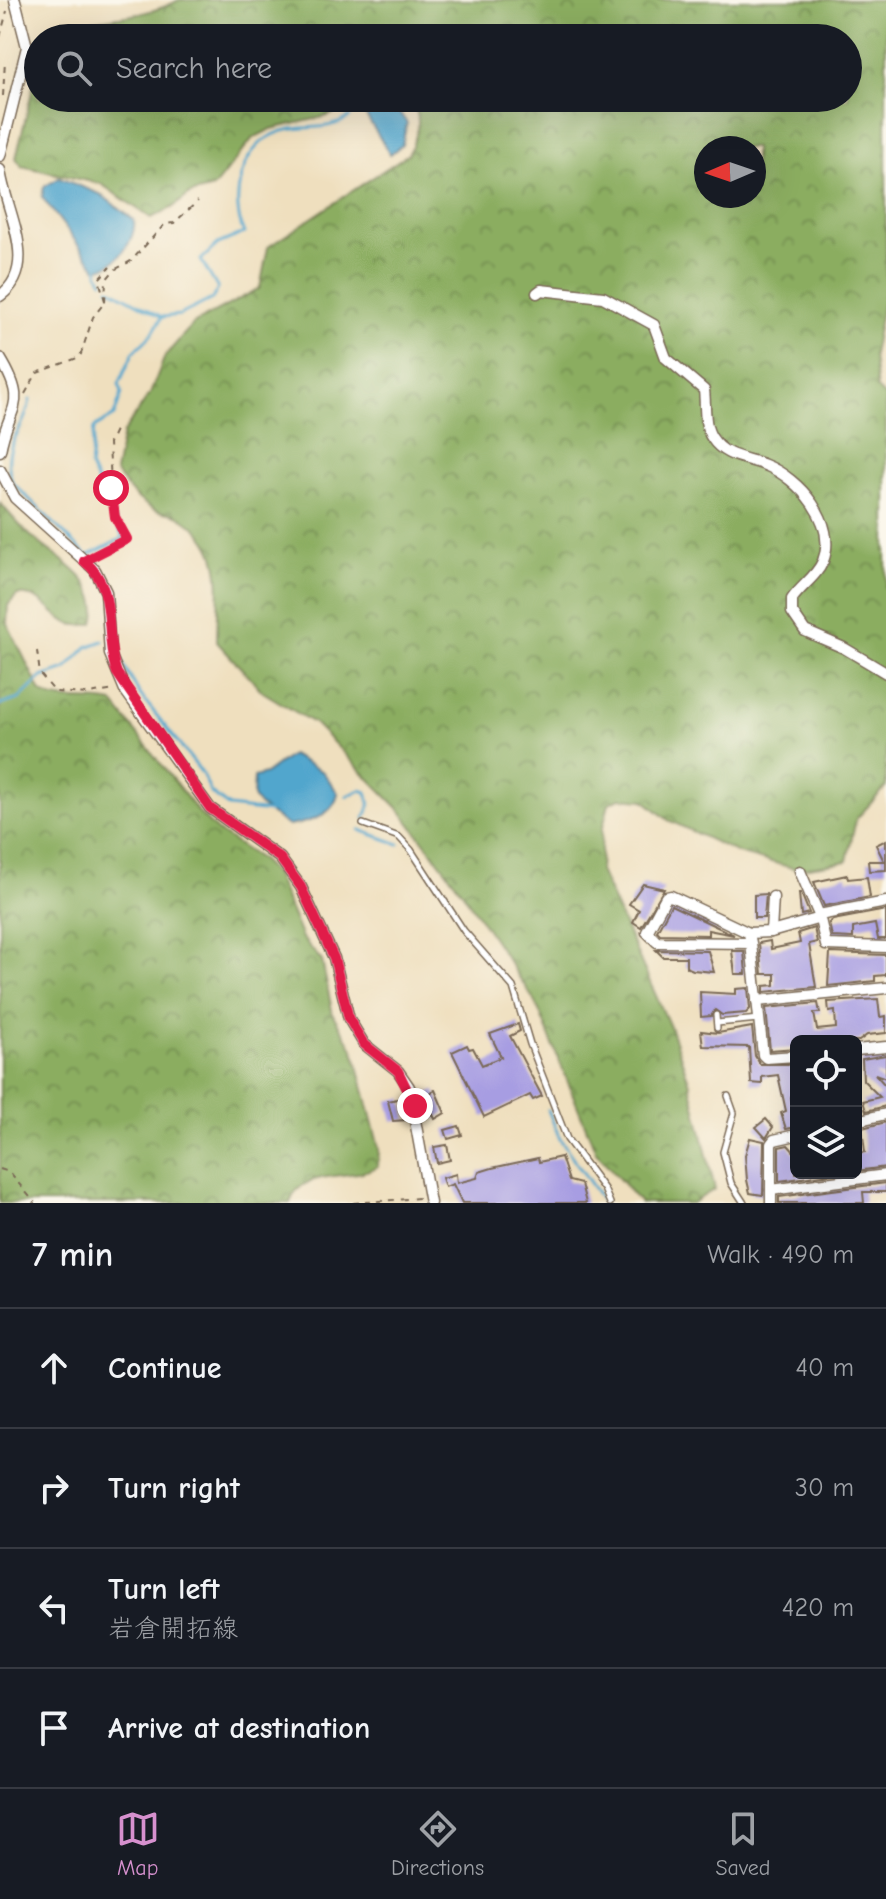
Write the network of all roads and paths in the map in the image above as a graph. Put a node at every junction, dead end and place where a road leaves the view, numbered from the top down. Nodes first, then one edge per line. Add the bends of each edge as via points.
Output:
1 (11, 2) edge
2 (0, 37) edge
3 (24, 39) edge
4 (24, 59) edge
5 (0, 156) edge
6 (0, 170) edge
7 (198, 201) dead end
8 (110, 267) dead end
9 (537, 293) dead end
10 (0, 296) edge
11 (105, 302) junction
12 (0, 358) edge
13 (17, 399) junction
14 (116, 428) dead end
15 (0, 451) edge
16 (0, 470) edge
17 (84, 561) junction
18 (37, 651) dead end
19 (886, 673) edge
20 (124, 687) junction
21 (363, 824) dead end
22 (800, 871) dead end
23 (773, 897) dead end
24 (886, 902) edge
25 (819, 915) junction
26 (771, 932) junction
27 (750, 938) junction
28 (886, 947) edge
29 (886, 988) edge
30 (757, 1001) junction
31 (759, 1019) junction
32 (717, 1022) dead end
33 (886, 1047) edge
34 (862, 1049) edge
35 (790, 1056) edge
36 (728, 1096) dead end
37 (886, 1114) edge
38 (862, 1120) edge
39 (790, 1136) edge
40 (0, 1169) edge
41 (886, 1175) edge
42 (771, 1190) junction
43 (430, 1200) edge
44 (35, 1203) edge
45 (353, 1203) edge
46 (610, 1203) edge
47 (744, 1203) edge
48 (771, 1203) edge

1 - 2 path
1 - 3 street
4 - 5 street
6 - 10 street via 21,262 17,280
7 - 11 path via 114,270 106,280
8 - 11 path via 99,279
9 - 19 street via 603,297 654,325 666,358 704,390 712,439 726,453 786,475 810,500 823,524 823,561 792,599 796,622
11 - 13 path via 93,317 80,357 37,373 26,394
12 - 13 street
13 - 15 street
14 - 17 path via 109,443 112,507 127,539
16 - 17 street via 15,498
17 - 20 street via 106,592 110,654
18 - 20 path via 40,674 55,692
20 - 43 street via 210,808 280,858 301,887 334,958 349,1019 364,1044 409,1087
21 - 46 lane via 399,837 411,850 464,931 513,987 567,1139
22 - 25 street
23 - 26 street
24 - 25 street
25 - 26 street
25 - 28 street via 826,945
26 - 27 street
27 - 27 street via 657,942 647,932 671,896
27 - 30 street
29 - 30 street
30 - 31 street
31 - 32 lane
31 - 35 street via 766,1058
33 - 34 street
36 - 47 lane via 734,1113 723,1152 731,1183
37 - 38 street
39 - 42 street via 771,1144
40 - 44 path via 9,1172
41 - 42 street
42 - 48 street
43 - 45 path

